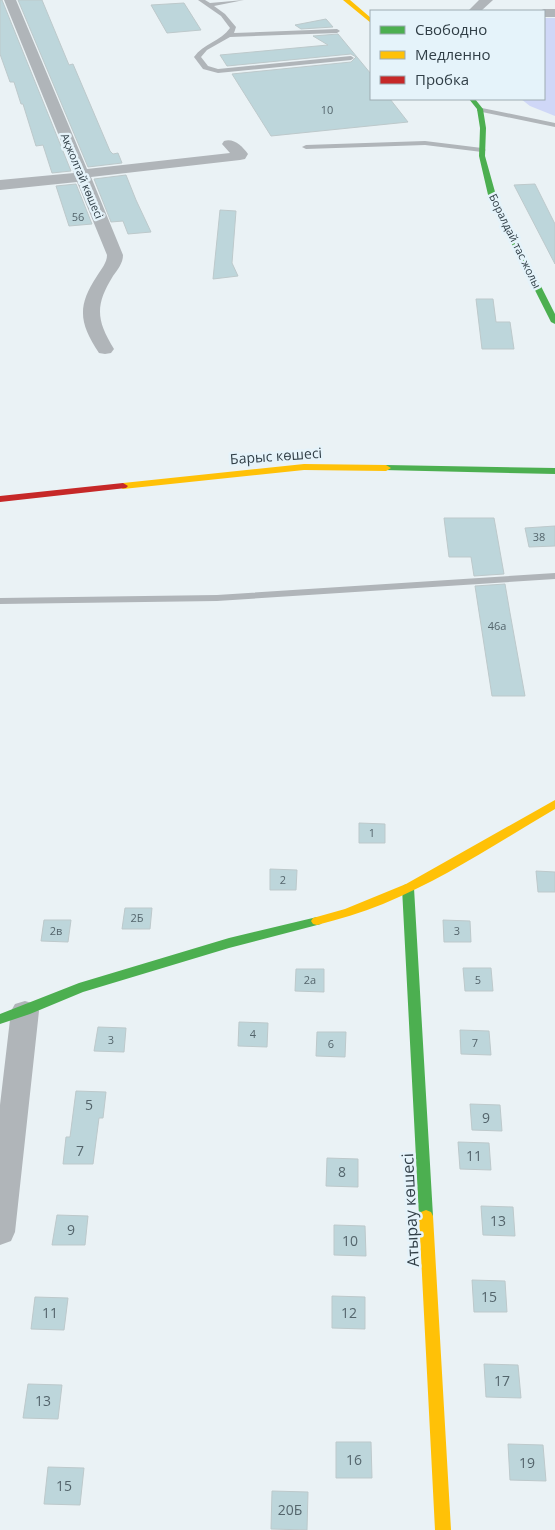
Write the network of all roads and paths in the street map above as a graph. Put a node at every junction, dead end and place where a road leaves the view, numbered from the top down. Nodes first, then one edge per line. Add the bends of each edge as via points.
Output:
1 (10, 0) edge
2 (200, 0) edge
3 (241, 0) edge
4 (346, 0) edge
5 (487, 0) edge
6 (209, 5) junction
7 (475, 10) edge
8 (368, 16) edge
9 (337, 31) dead end
10 (230, 35) junction
11 (351, 58) dead end
12 (473, 100) edge
13 (480, 109) junction
14 (555, 125) edge
15 (229, 144) dead end
16 (306, 147) dead end
17 (482, 150) junction
18 (82, 175) junction
19 (0, 185) edge
20 (555, 322) edge
21 (105, 349) dead end
22 (555, 472) edge
23 (0, 499) edge
24 (555, 576) edge
25 (0, 601) edge
26 (555, 804) edge
27 (408, 888) junction
28 (13, 1015) edge
29 (0, 1232) edge
30 (443, 1530) edge

1 - 18 street, Ақжолтай көшесі
2 - 6 lane
3 - 6 lane
4 - 8 street
5 - 7 street
6 - 10 lane via 234,28
9 - 10 lane
10 - 11 lane via 200,52 197,58 202,67 218,71
12 - 13 street
13 - 14 lane
13 - 17 street, Боралдай тас жолы
15 - 18 street via 240,156
16 - 17 lane via 424,142
17 - 20 street, Боралдай тас жолы via 493,199
18 - 19 street
18 - 21 street, Ақжолтай көшесі via 115,255 115,261 96,288 89,311 96,337
22 - 23 street, Барыс көшесі via 304,467
24 - 25 lane via 217,598
26 - 27 street
27 - 28 street via 348,914 229,943 98,982
27 - 30 street, Атырау көшесі
28 - 29 street

